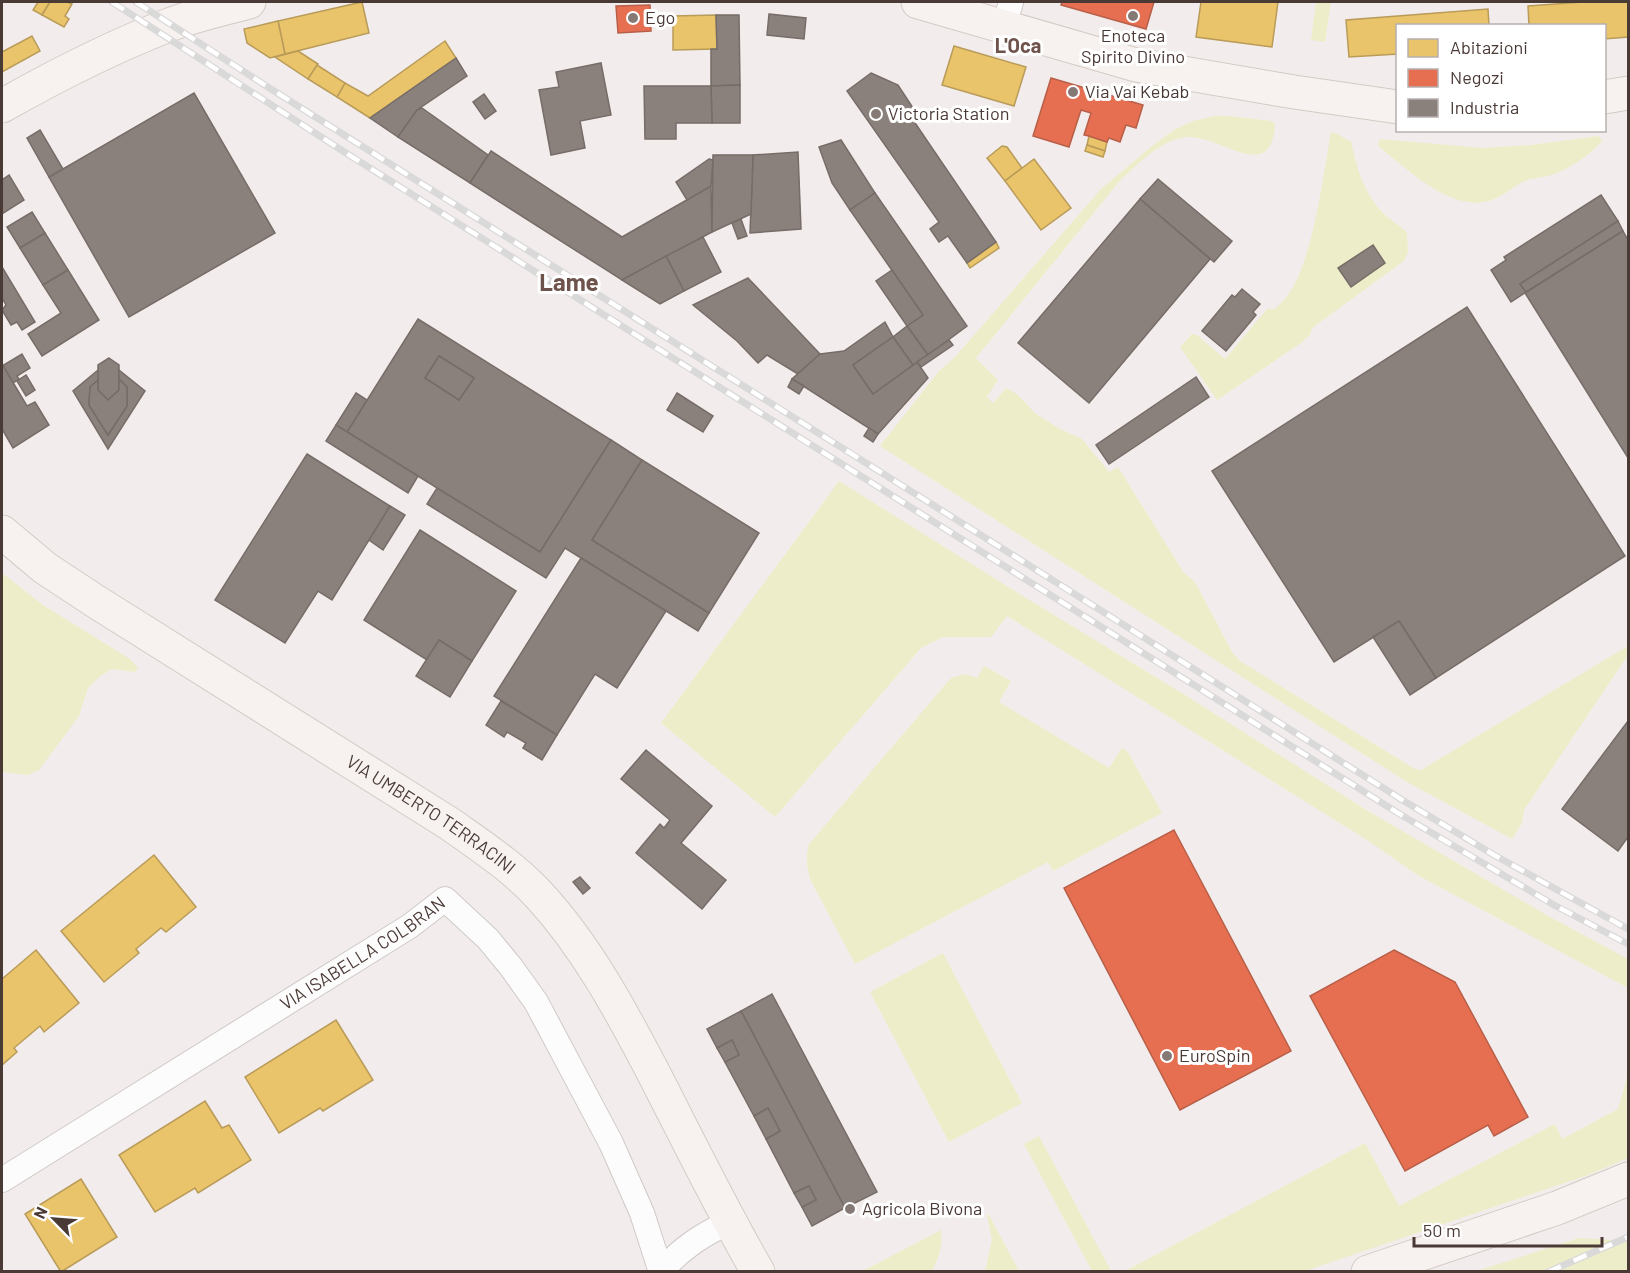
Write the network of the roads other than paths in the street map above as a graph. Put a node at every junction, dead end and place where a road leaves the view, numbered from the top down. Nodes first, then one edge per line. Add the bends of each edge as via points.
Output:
1 (249, 2) edge
2 (918, 2) edge
3 (1008, 14) edge
4 (1629, 93) edge
5 (1606, 97) edge
6 (2, 106) edge
7 (1396, 107) edge
8 (2, 532) edge
9 (1629, 1179) edge
10 (2, 1180) edge
11 (731, 1221) junction
12 (661, 1271) edge
13 (758, 1272) edge
14 (1368, 1272) edge

1 - 6 street via 156,30
2 - 3 street
3 - 7 street via 1155,69
4 - 5 street
8 - 11 street, VIA UMBERTO TERRACINI via 95,601 450,824 498,858 538,894 585,954 628,1024
9 - 14 street via 1557,1208
10 - 12 street, VIA ISABELLA COLBRAN via 410,926 445,899 488,939 536,1002 611,1143 642,1213
11 - 12 street via 679,1252
11 - 13 street, VIA UMBERTO TERRACINI

